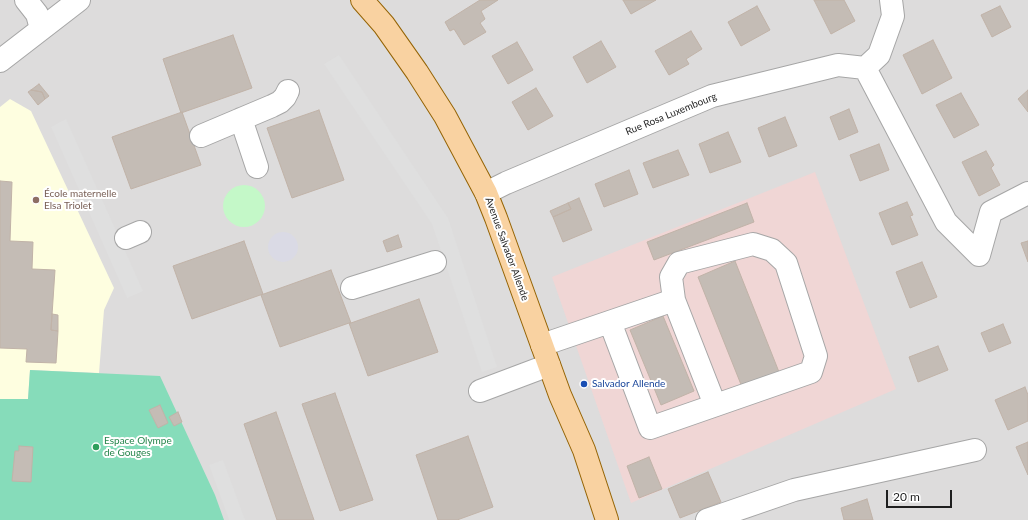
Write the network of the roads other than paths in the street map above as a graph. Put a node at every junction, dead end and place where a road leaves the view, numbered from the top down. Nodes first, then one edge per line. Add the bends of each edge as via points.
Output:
1 (26, 0) edge
2 (79, 0) edge
3 (362, 0) edge
4 (891, 0) edge
5 (41, 29) junction
6 (0, 61) edge
7 (865, 68) junction
8 (288, 92) dead end
9 (241, 119) junction
10 (201, 136) dead end
11 (257, 167) dead end
12 (486, 193) junction
13 (1028, 193) edge
14 (435, 262) dead end
15 (352, 288) dead end
16 (674, 300) junction
17 (610, 322) junction
18 (545, 355) junction
19 (480, 391) dead end
20 (715, 405) junction
21 (975, 450) dead end
22 (607, 520) edge
23 (707, 520) edge

1 - 5 street via 37,14
2 - 5 street
3 - 12 main road, Avenue Salvador Allende via 384,25 418,72
4 - 7 street via 893,16 879,54
5 - 6 street
7 - 12 street, Rue Rosa Luxembourg via 838,65 712,96
7 - 13 street via 946,222 979,255 991,212
8 - 9 street via 280,102
9 - 10 street
9 - 11 street
12 - 18 main road, Avenue Salvador Allende
14 - 15 street
16 - 17 street
16 - 20 street
16 - 20 street via 671,277 679,263 753,244 772,250 786,263 816,356 811,372
17 - 18 street
17 - 20 street via 650,428
18 - 19 street
18 - 22 main road, Avenue Salvador Allende via 584,450
21 - 23 street via 794,490

